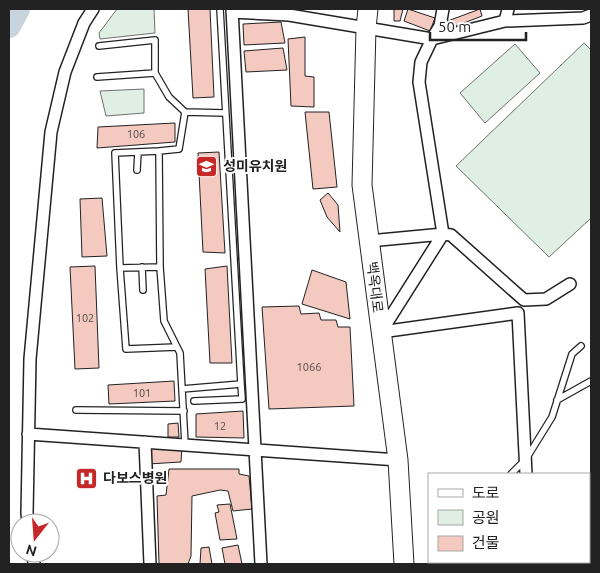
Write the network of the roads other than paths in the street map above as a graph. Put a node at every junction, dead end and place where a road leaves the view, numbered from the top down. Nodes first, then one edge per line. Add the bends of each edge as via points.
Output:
1 (93, 9) edge
2 (220, 9) edge
3 (368, 9) edge
4 (443, 9) edge
5 (508, 9) edge
6 (232, 11) edge
7 (591, 15) edge
8 (505, 21) junction
9 (366, 28) junction
10 (432, 39) junction
11 (99, 46) dead end
12 (155, 73) junction
13 (97, 77) dead end
14 (185, 112) junction
15 (225, 113) junction
16 (159, 151) junction
17 (138, 152) junction
18 (137, 170) dead end
19 (443, 234) junction
20 (370, 241) junction
21 (142, 267) junction
22 (160, 267) junction
23 (120, 268) junction
24 (570, 284) dead end
25 (143, 290) dead end
26 (381, 332) junction
27 (581, 346) dead end
28 (177, 347) junction
29 (591, 381) edge
30 (241, 384) junction
31 (182, 389) junction
32 (557, 400) junction
33 (194, 401) dead end
34 (76, 410) dead end
35 (184, 411) junction
36 (28, 434) junction
37 (145, 442) junction
38 (186, 444) junction
39 (256, 450) junction
40 (526, 459) junction
41 (398, 460) junction
42 (512, 473) edge
43 (526, 473) edge
44 (27, 513) edge
45 (150, 564) edge
46 (261, 564) edge
47 (404, 564) edge

1 - 36 street via 84,23 65,72 51,132 30,359
2 - 15 lane
3 - 9 main road, 백옥대로
4 - 10 street via 440,26
5 - 8 street
6 - 9 street via 289,15
6 - 39 street
7 - 8 street
8 - 10 street
9 - 10 street
9 - 20 main road, 백옥대로 via 362,185
10 - 19 street via 421,62 419,82
11 - 12 lane via 155,40
12 - 13 lane
12 - 14 lane via 169,97
14 - 15 lane
14 - 16 lane via 179,149
15 - 30 lane
16 - 17 lane
16 - 22 lane
17 - 18 lane
17 - 23 lane via 115,153
19 - 20 street
19 - 24 street via 451,235 524,300 546,299
19 - 26 street
20 - 26 main road, 백옥대로
21 - 22 lane
21 - 23 lane
21 - 25 lane
22 - 28 lane via 164,321
23 - 28 lane via 126,349
26 - 40 street via 518,313
26 - 41 main road, 백옥대로
27 - 32 lane via 572,354
28 - 31 lane
29 - 32 lane
30 - 31 lane
30 - 33 lane via 242,400
31 - 35 lane
32 - 40 lane via 552,417
34 - 35 lane
35 - 38 lane
36 - 37 street
36 - 44 street
37 - 38 street
37 - 45 street
38 - 39 street
39 - 41 street
39 - 46 street
40 - 42 lane
40 - 43 street
41 - 47 main road, 백옥대로

